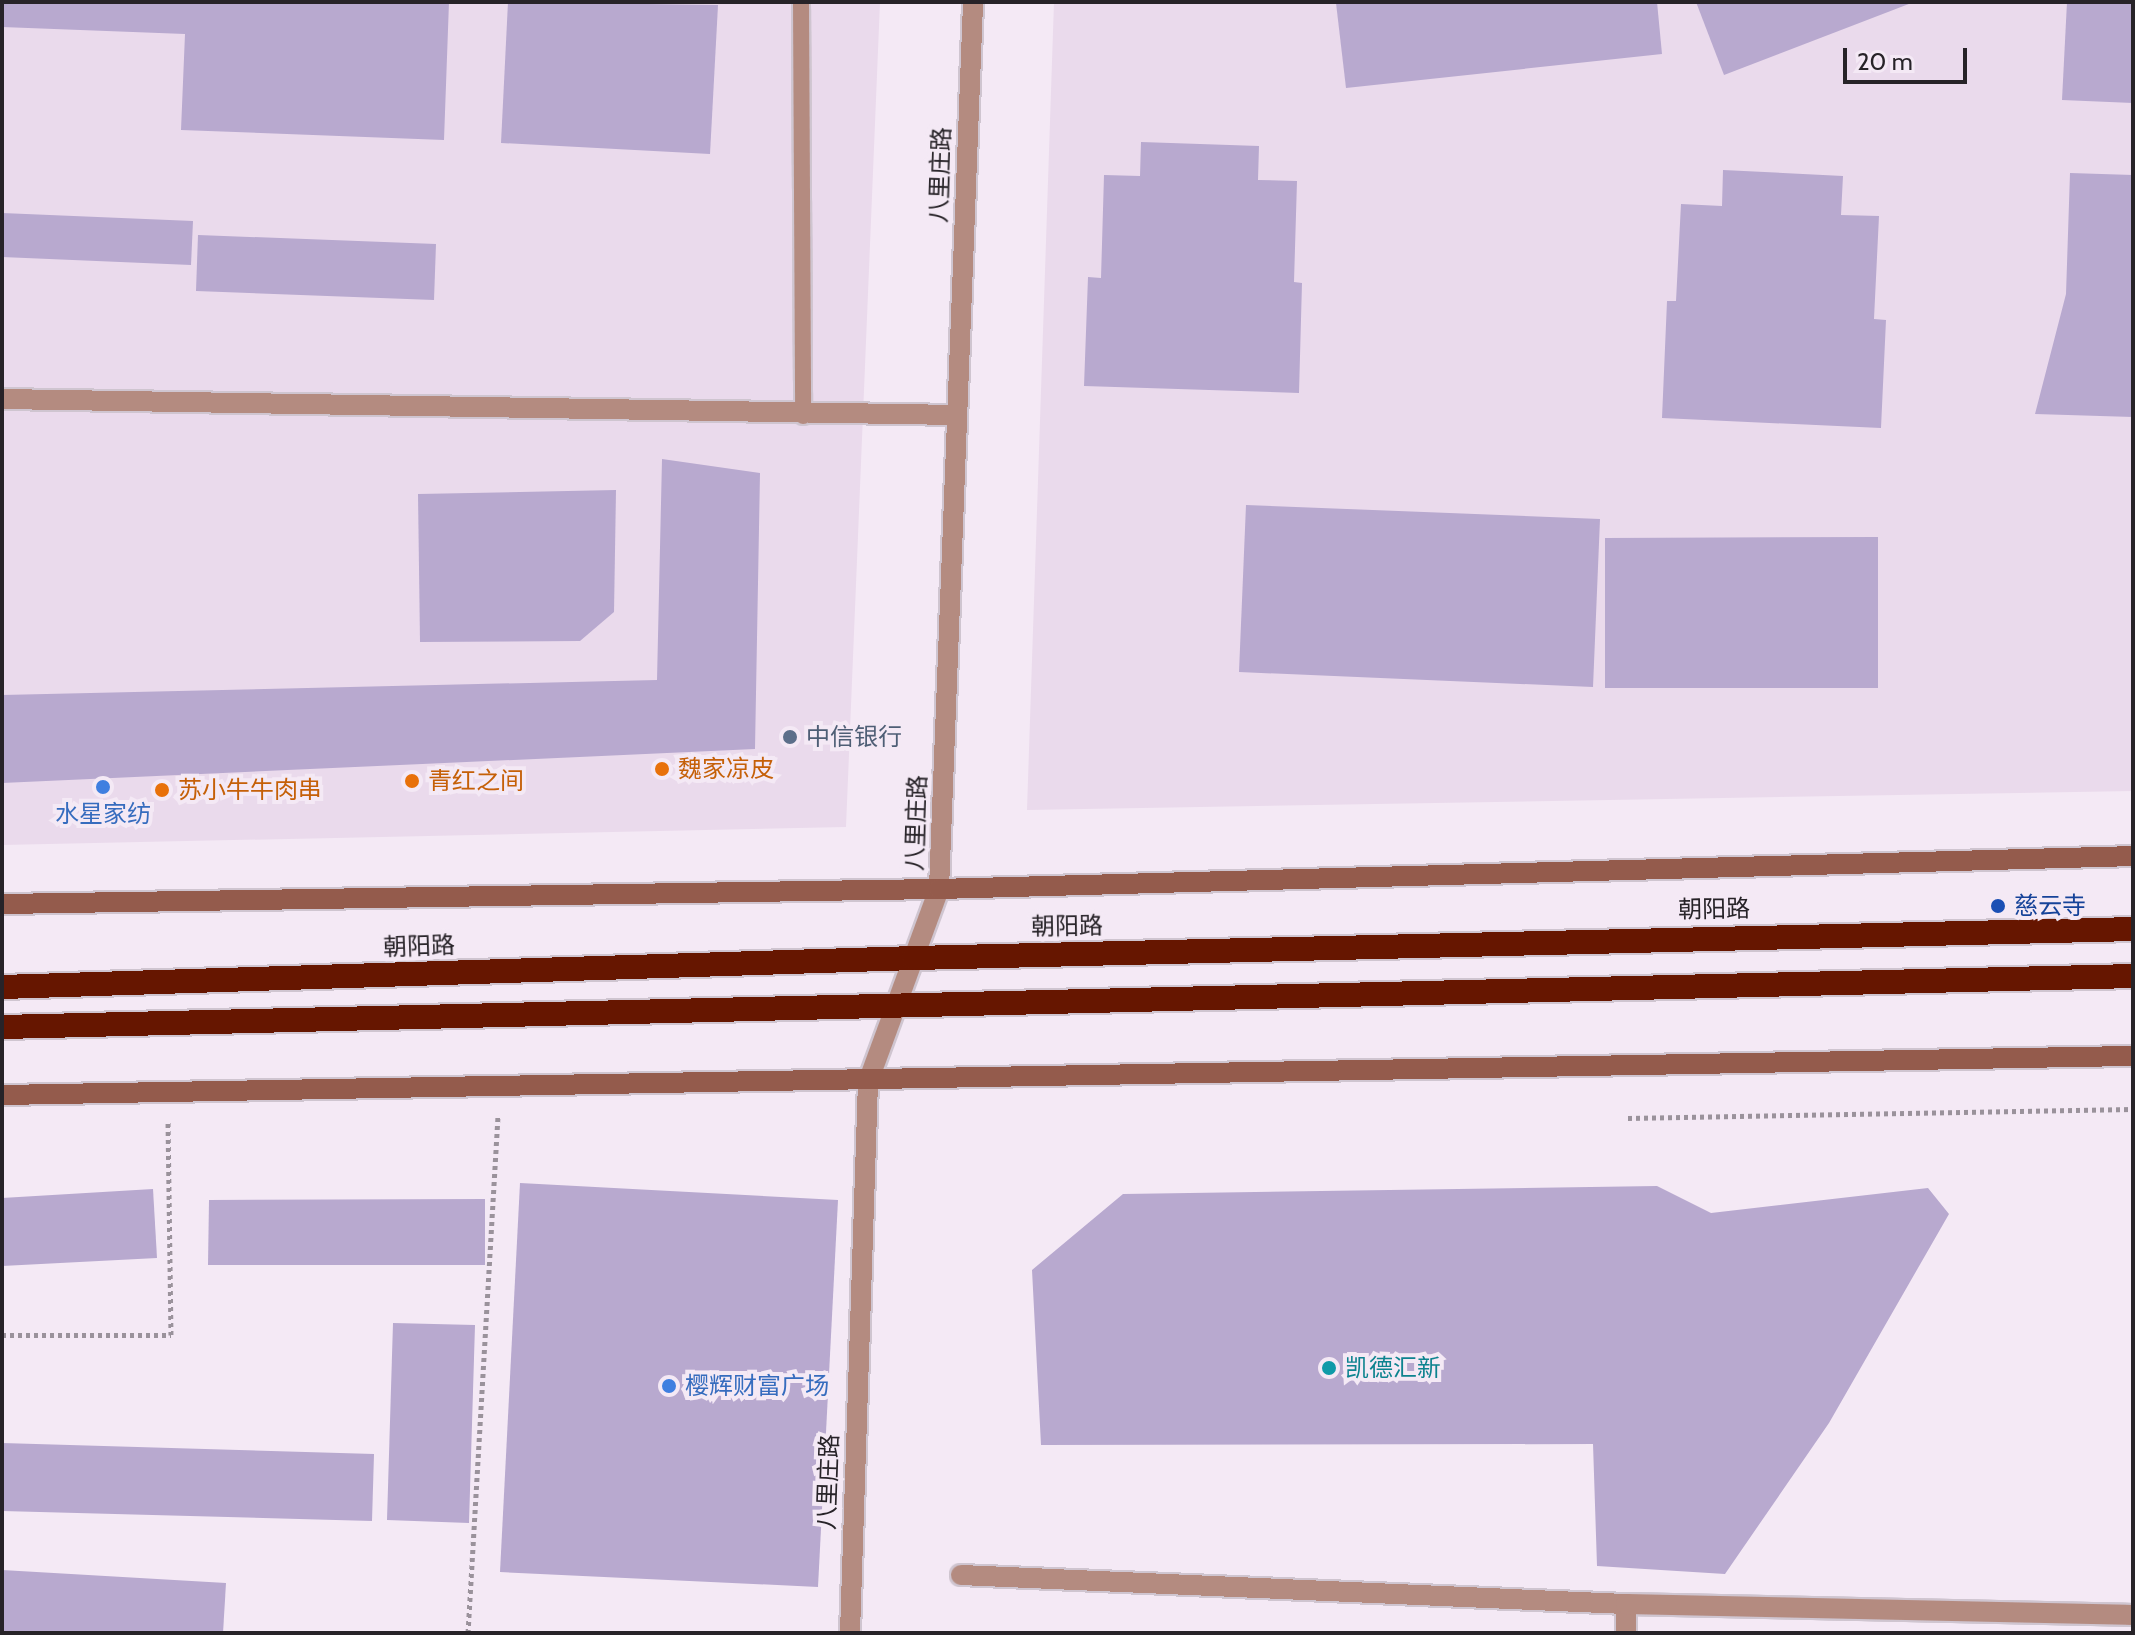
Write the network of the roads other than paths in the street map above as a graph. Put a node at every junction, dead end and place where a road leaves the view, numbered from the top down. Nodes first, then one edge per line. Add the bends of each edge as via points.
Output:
1 (801, 2) edge
2 (973, 2) edge
3 (2, 399) edge
4 (957, 415) junction
5 (803, 416) junction
6 (2133, 856) edge
7 (939, 889) junction
8 (2, 904) edge
9 (2133, 929) edge
10 (914, 958) junction
11 (2133, 976) edge
12 (2, 987) edge
13 (896, 1007) junction
14 (2, 1027) edge
15 (2133, 1056) edge
16 (868, 1082) junction
17 (2, 1095) edge
18 (961, 1575) dead end
19 (1626, 1604) junction
20 (2133, 1615) edge
21 (850, 1633) edge
22 (1626, 1633) edge

1 - 5 lane
2 - 4 street, 八里庄路
3 - 5 street
4 - 5 street
4 - 7 street, 八里庄路
6 - 7 street, 朝阳路
7 - 8 street, 朝阳路
7 - 10 street, 八里庄路
9 - 10 highway, 朝阳路
10 - 12 highway, 朝阳路
10 - 13 street, 八里庄路
11 - 13 highway
13 - 14 highway
13 - 16 street, 八里庄路
15 - 16 street
16 - 17 street
16 - 21 street, 八里庄路
18 - 19 street
19 - 20 street
19 - 22 street

